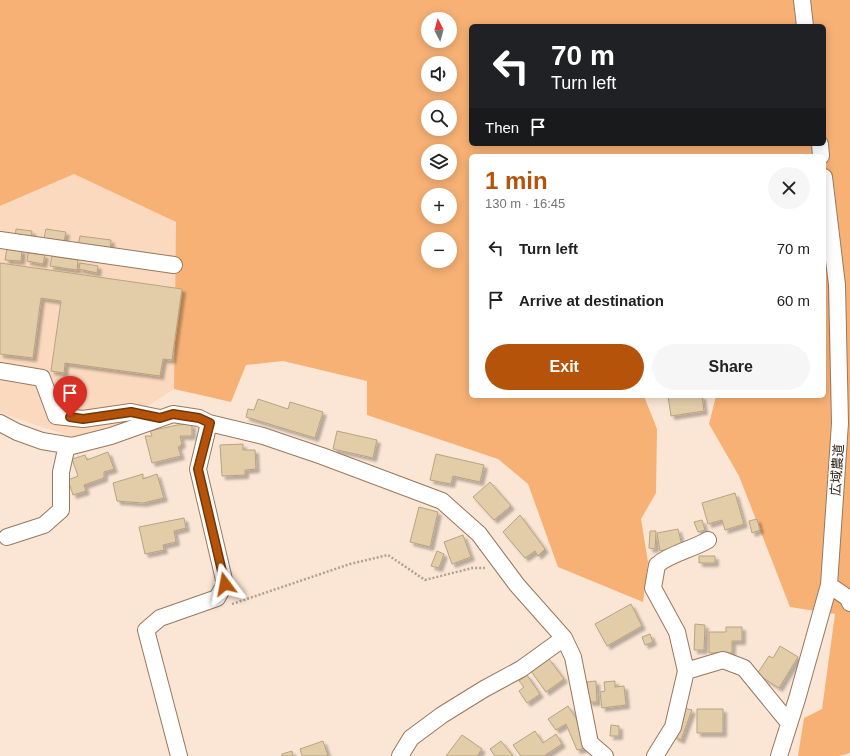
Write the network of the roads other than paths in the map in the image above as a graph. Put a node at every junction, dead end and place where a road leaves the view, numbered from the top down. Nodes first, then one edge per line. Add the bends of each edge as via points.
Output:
1 (802, 0) edge
2 (805, 24) edge
3 (826, 192) edge
4 (0, 240) edge
5 (174, 265) dead end
6 (0, 371) edge
7 (160, 418) junction
8 (0, 423) edge
9 (210, 423) junction
10 (67, 445) junction
11 (7, 537) dead end
12 (708, 540) dead end
13 (829, 585) junction
14 (850, 604) edge
15 (564, 638) junction
16 (686, 671) junction
17 (789, 723) junction
18 (180, 756) edge
19 (400, 756) edge
20 (605, 756) edge
21 (655, 756) edge
22 (779, 756) edge

1 - 2 street
3 - 13 street, 広域農道 via 838,285 840,423
4 - 5 street
6 - 7 street via 42,378 56,416 83,419 131,412
7 - 9 street via 173,414 199,418
7 - 10 street via 110,436 72,446
8 - 10 street via 42,441
9 - 15 street via 263,436 442,501 479,534 505,569
9 - 18 street via 198,469 225,584 217,598 160,618 146,630
10 - 11 street via 61,472 60,510 44,525
12 - 16 street via 695,548 664,558 656,565 653,588 677,632
13 - 14 street via 848,598
13 - 17 street, 広域農道
15 - 19 street via 520,669 442,715 411,738
15 - 20 street via 573,657 590,743
16 - 17 street via 723,660 744,668
16 - 21 street via 673,726
17 - 22 street, 広域農道

